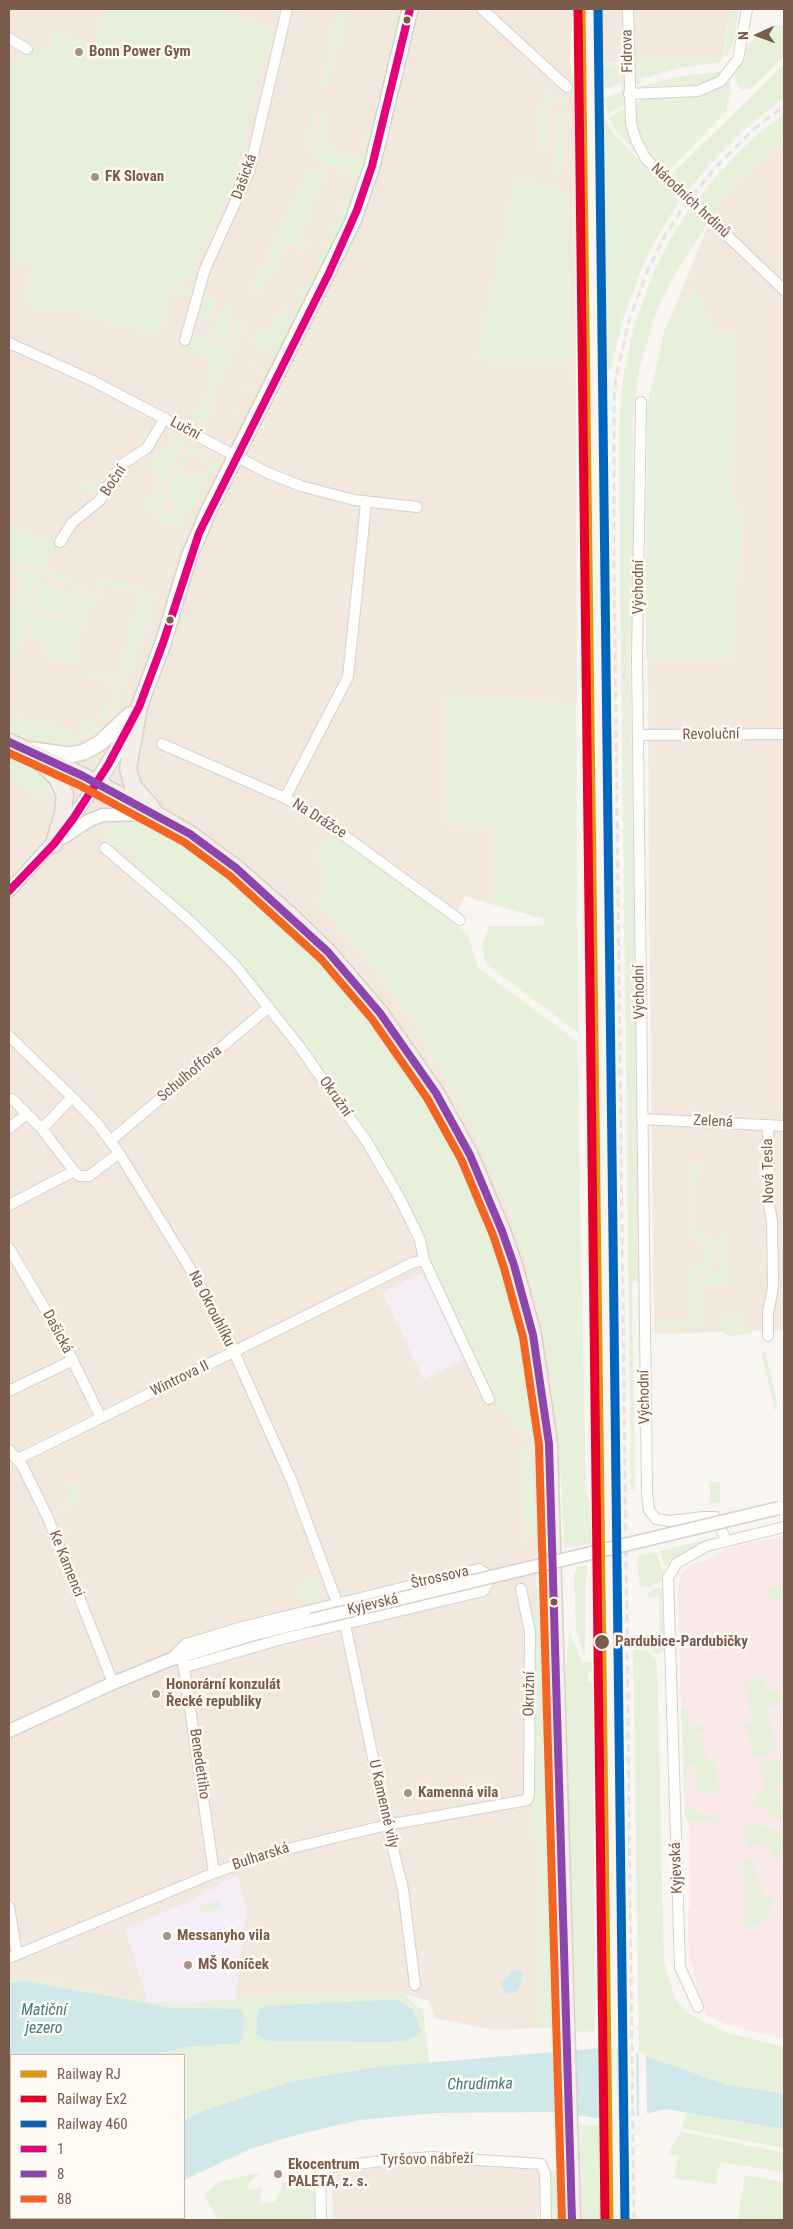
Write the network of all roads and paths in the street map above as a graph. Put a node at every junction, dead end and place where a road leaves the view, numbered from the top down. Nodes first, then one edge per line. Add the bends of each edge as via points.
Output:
1 (287, 9) edge
2 (410, 9) edge
3 (482, 9) edge
4 (628, 9) edge
5 (747, 9) edge
6 (9, 38) edge
7 (27, 49) dead end
8 (567, 87) dead end
9 (629, 94) junction
10 (784, 290) edge
11 (185, 340) dead end
12 (9, 343) edge
13 (641, 402) dead end
14 (165, 418) junction
15 (236, 456) junction
16 (366, 503) junction
17 (417, 507) dead end
18 (60, 542) dead end
19 (139, 707) junction
20 (784, 734) edge
21 (638, 735) junction
22 (162, 744) dead end
23 (16, 745) edge
24 (96, 784) junction
25 (285, 798) junction
26 (156, 814) junction
27 (54, 844) junction
28 (105, 848) dead end
29 (9, 891) edge
30 (460, 920) dead end
31 (270, 1007) junction
32 (9, 1036) edge
33 (72, 1098) junction
34 (12, 1099) dead end
35 (27, 1114) junction
36 (642, 1118) junction
37 (768, 1125) junction
38 (784, 1126) edge
39 (9, 1128) edge
40 (42, 1129) junction
41 (110, 1141) junction
42 (119, 1153) junction
43 (74, 1171) junction
44 (9, 1205) edge
45 (9, 1248) edge
46 (424, 1260) junction
47 (768, 1336) dead end
48 (234, 1352) junction
49 (73, 1360) junction
50 (9, 1391) edge
51 (489, 1399) dead end
52 (101, 1418) junction
53 (9, 1450) edge
54 (18, 1459) junction
55 (782, 1508) edge
56 (784, 1527) edge
57 (726, 1540) junction
58 (522, 1589) dead end
59 (338, 1602) junction
60 (345, 1624) junction
61 (196, 1652) joint
62 (169, 1660) junction
63 (183, 1662) junction
64 (112, 1683) junction
65 (9, 1731) edge
66 (527, 1800) joint
67 (387, 1825) junction
68 (214, 1873) junction
69 (9, 1907) edge
70 (13, 1956) edge
71 (415, 1985) dead end
72 (698, 2006) dead end
73 (321, 2220) edge
74 (546, 2220) edge
75 (572, 2220) edge

1 - 11 street, Dašická via 249,172 205,269
2 - 15 main road via 372,166 357,210 329,273
3 - 8 street
4 - 9 street, Fidrova
5 - 9 street via 738,59 721,80 698,91
6 - 7 street
9 - 10 street, Národních hrdinů, bridge via 631,124 646,159
12 - 14 street, Luční
13 - 21 street, Východní
14 - 15 street, Luční
14 - 18 street, Boční via 147,448 121,465 100,500 72,523
15 - 16 street, Luční via 301,486
15 - 19 main road via 192,551
16 - 17 street, Luční
16 - 25 street via 348,677
19 - 23 main road via 100,744 84,752 60,754
19 - 24 main road
19 - 26 main road via 127,762 129,776
20 - 21 street, Revoluční
21 - 36 street, Východní
22 - 25 street, Na Drážce
23 - 24 main road
23 - 27 main road via 48,768 64,792 64,813
24 - 26 main road
24 - 27 street
25 - 30 street, Na Drážce via 357,843
26 - 27 street via 103,815
26 - 75 main road via 215,851 290,915 355,981 420,1068 451,1120 485,1188 514,1265 533,1335 549,1444
27 - 29 street
28 - 31 street, Okružní via 190,921 235,965
31 - 41 street, Schulhoffova
31 - 46 street, Okružní via 367,1142 420,1240
32 - 33 street, Na Okrouhlíku
33 - 40 street
33 - 41 street, Na Okrouhlíku
34 - 35 street
35 - 39 street
35 - 40 street
36 - 37 street, Zelená
36 - 57 street, Východní via 648,1505 659,1520 715,1517
37 - 38 street, Zelená
37 - 47 street, Nová Tesla via 773,1288
40 - 43 street
41 - 42 street, Na Okrouhlíku
42 - 43 street via 89,1176 79,1176
42 - 48 street, Na Okrouhlíku via 193,1273
43 - 44 street
45 - 49 street, Dašická
46 - 48 street, Wintrova II
46 - 51 street, Okružní
48 - 52 street, Wintrova II
48 - 59 street, Na Okrouhlíku via 291,1479
49 - 50 street
49 - 52 street, Dašická
52 - 54 street, Wintrova II
53 - 54 street, Ke Kamenci
54 - 64 street, Ke Kamenci via 48,1518
55 - 61 street, Kyjevská, bridge via 311,1620
56 - 57 street
57 - 72 street, Kyjevská via 686,1557 674,1566 669,1575 680,1968
58 - 66 street, Okružní via 530,1632
59 - 60 street, Na Okrouhlíku
59 - 60 street, Štrossova via 479,1569 486,1574 488,1583 483,1591
59 - 62 street, Štrossova via 194,1640
60 - 63 street, Štrossova
60 - 67 street, U Kamenné vily
61 - 63 street, Štrossova
62 - 63 street, Štrossova
62 - 64 street, Štrossova
63 - 68 street, Benedettiho
64 - 65 street, Štrossova
66 - 67 street, Bulharská
67 - 68 street, Bulharská via 286,1848
67 - 71 street, U Kamenné vily via 403,1889
68 - 70 street, Bulharská
69 - 70 street
73 - 74 street, Tyršovo nábřeží via 321,2170 414,2158 541,2164

